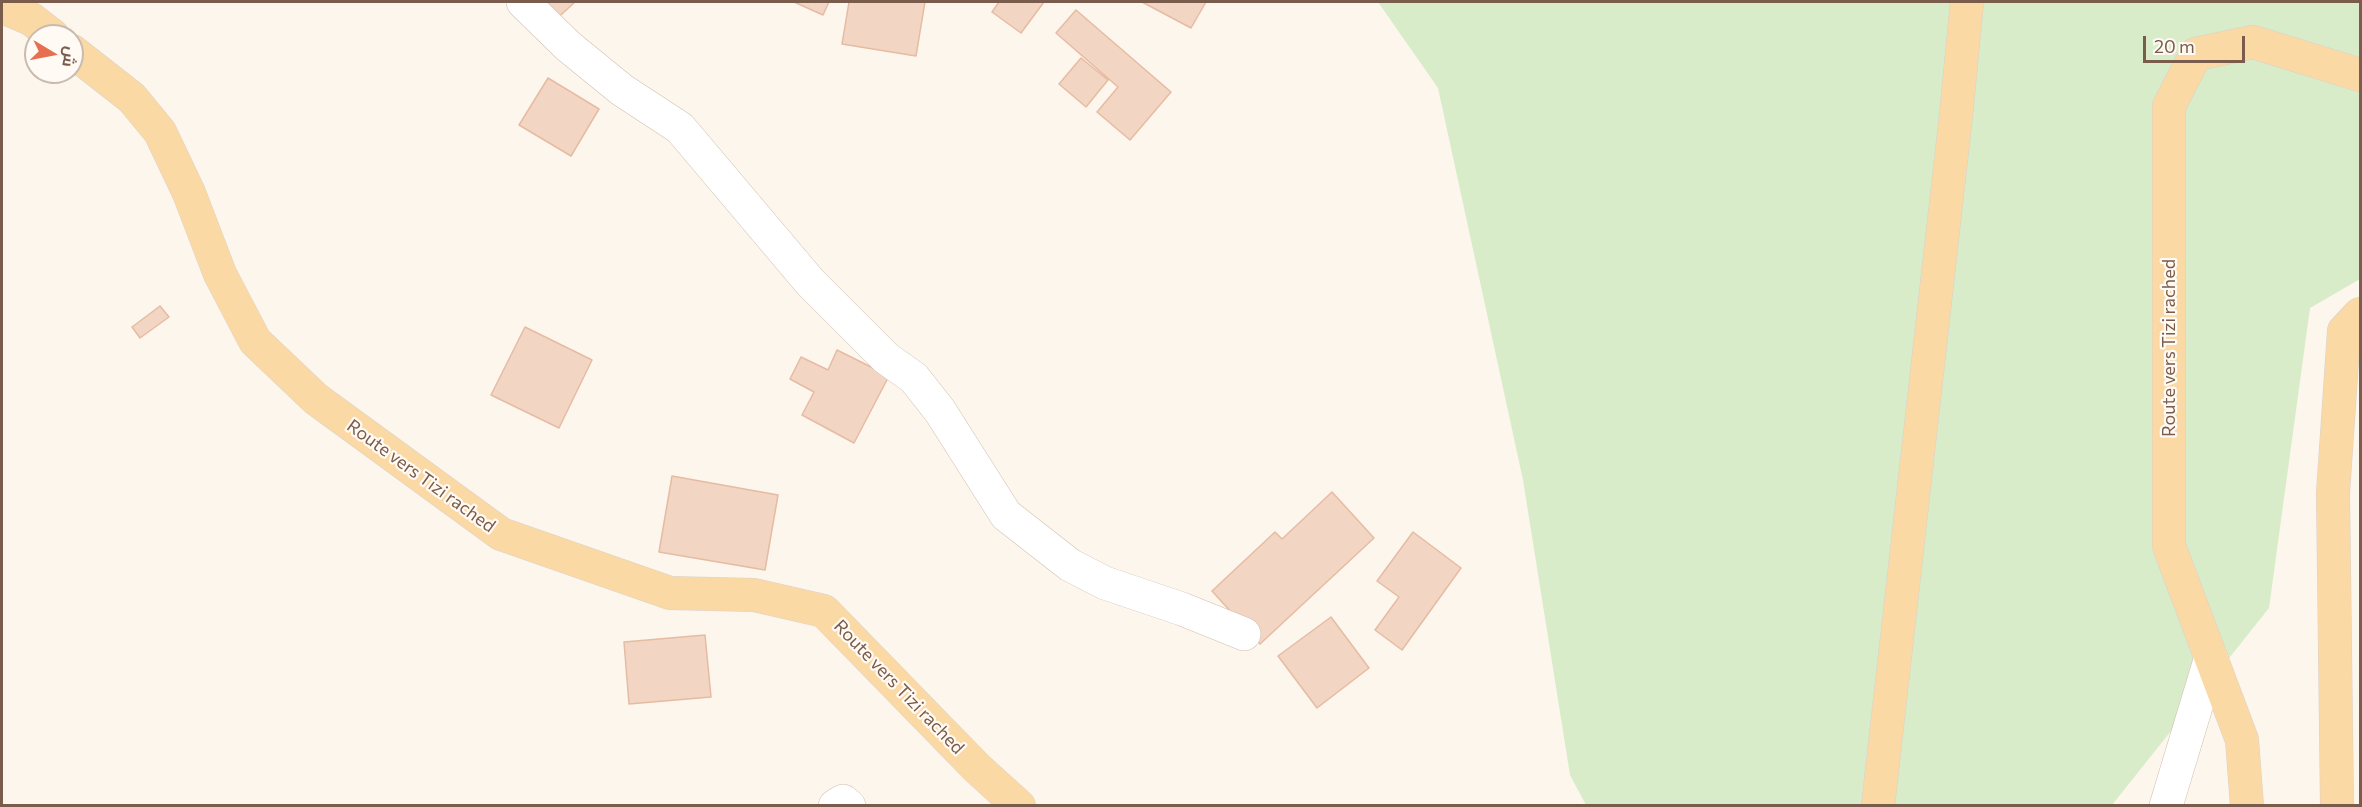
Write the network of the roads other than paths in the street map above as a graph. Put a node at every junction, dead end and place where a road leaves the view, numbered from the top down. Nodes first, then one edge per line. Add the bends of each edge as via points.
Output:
1 (523, 2) edge
2 (1967, 2) edge
3 (2, 7) edge
4 (37, 24) edge
5 (84, 60) edge
6 (2361, 75) edge
7 (2361, 314) edge
8 (1244, 634) dead end
9 (2211, 657) junction
10 (835, 806) edge
11 (849, 806) edge
12 (1019, 806) edge
13 (1878, 806) edge
14 (2166, 806) edge
15 (2247, 806) edge
16 (2337, 806) edge

1 - 8 street via 622,90 680,128 810,282 886,358 914,378 940,411 1006,515 1070,565 1105,583
2 - 13 main road
3 - 4 main road
5 - 12 main road, Route vers Tizi rached via 132,98 160,132 220,274 255,341 316,399 501,534 670,593 754,595 824,611
6 - 9 main road, Route vers Tizi rached via 2253,42 2196,54 2169,106 2169,546
7 - 16 main road via 2344,331 2333,493
9 - 14 street
9 - 15 main road, Route vers Tizi rached via 2242,740
10 - 11 street via 843,801

